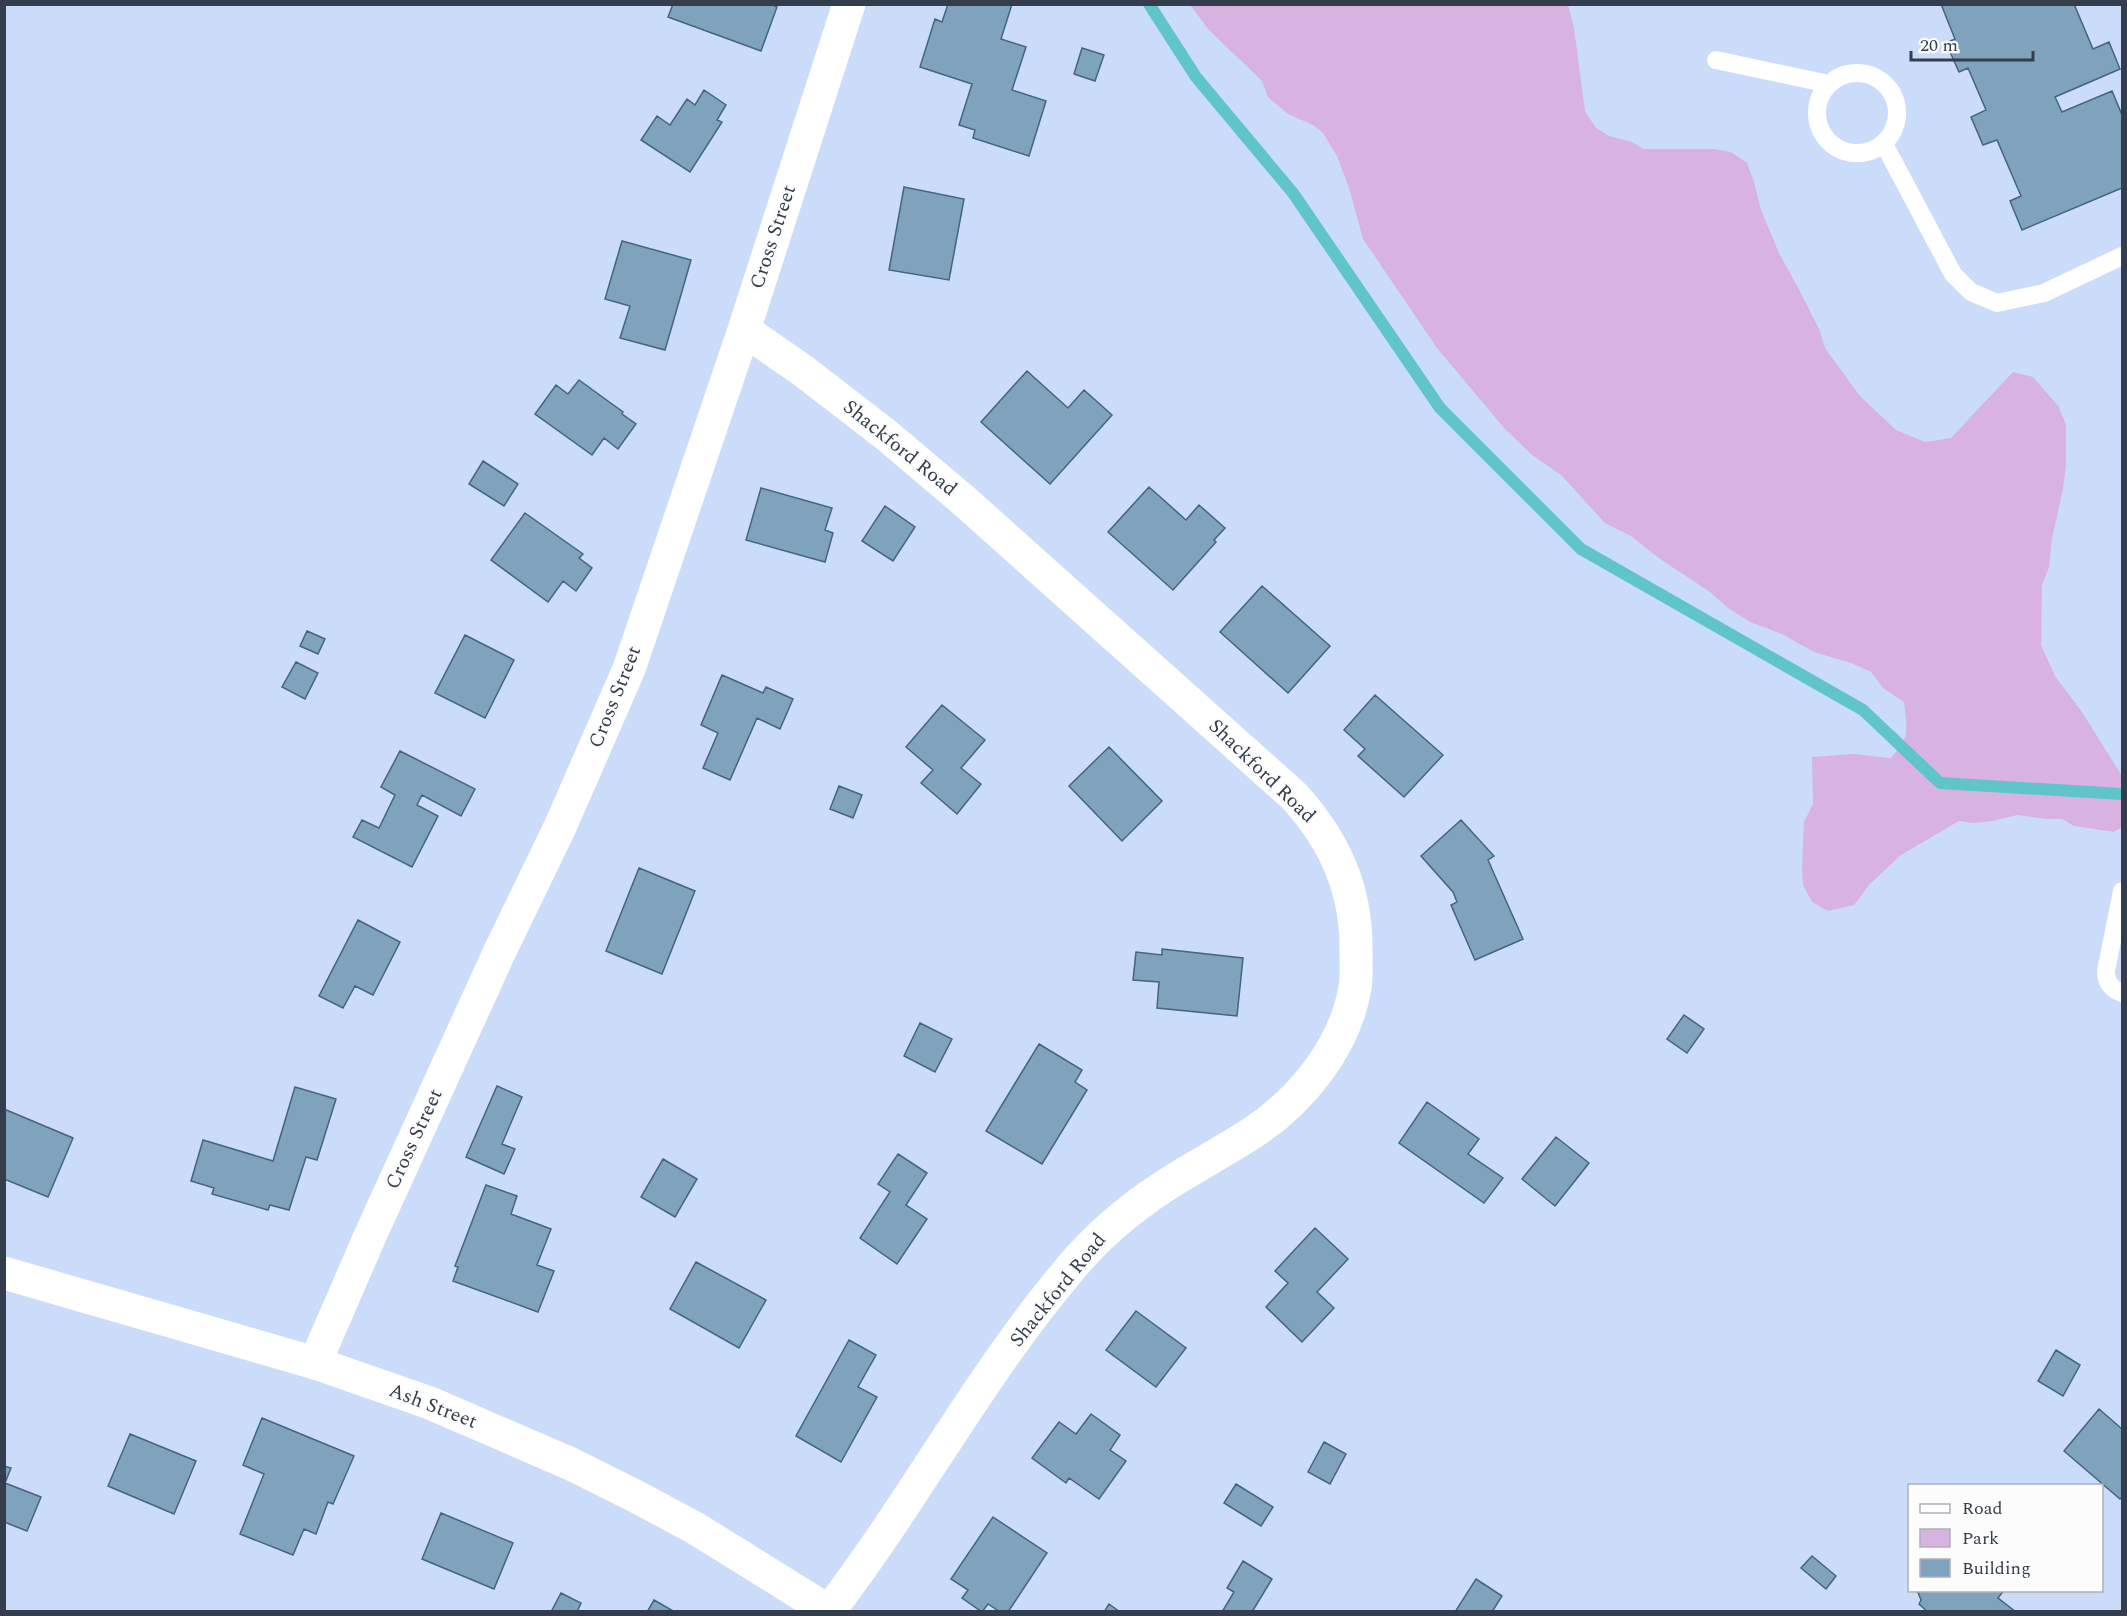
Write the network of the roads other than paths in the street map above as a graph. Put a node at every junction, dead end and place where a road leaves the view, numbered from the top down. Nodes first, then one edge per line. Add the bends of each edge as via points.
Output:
1 (849, 4) edge
2 (1716, 60) dead end
3 (1829, 84) junction
4 (1884, 144) junction
5 (2122, 256) edge
6 (744, 330) junction
7 (2122, 891) edge
8 (2122, 993) edge
9 (4, 1273) edge
10 (315, 1363) junction
11 (830, 1611) edge

1 - 6 street, Cross Street
2 - 3 lane
3 - 4 lane via 1817,107 1822,134 1831,144 1857,153
3 - 4 lane via 1853,72 1878,78 1888,86 1898,110 1897,123
4 - 5 lane via 1953,274 1971,292 1997,303 2044,293
6 - 10 street, Cross Street via 629,669
6 - 11 street, Shackford Road via 876,427 962,499 1294,796 1323,832 1334,853 1354,909 1357,934 1350,1011 1328,1057 1280,1112 1132,1209 1070,1269 1033,1316
7 - 8 lane via 2106,971 2110,986
9 - 10 street, Ash Street
10 - 11 street, Ash Street via 430,1403 571,1464 695,1528

